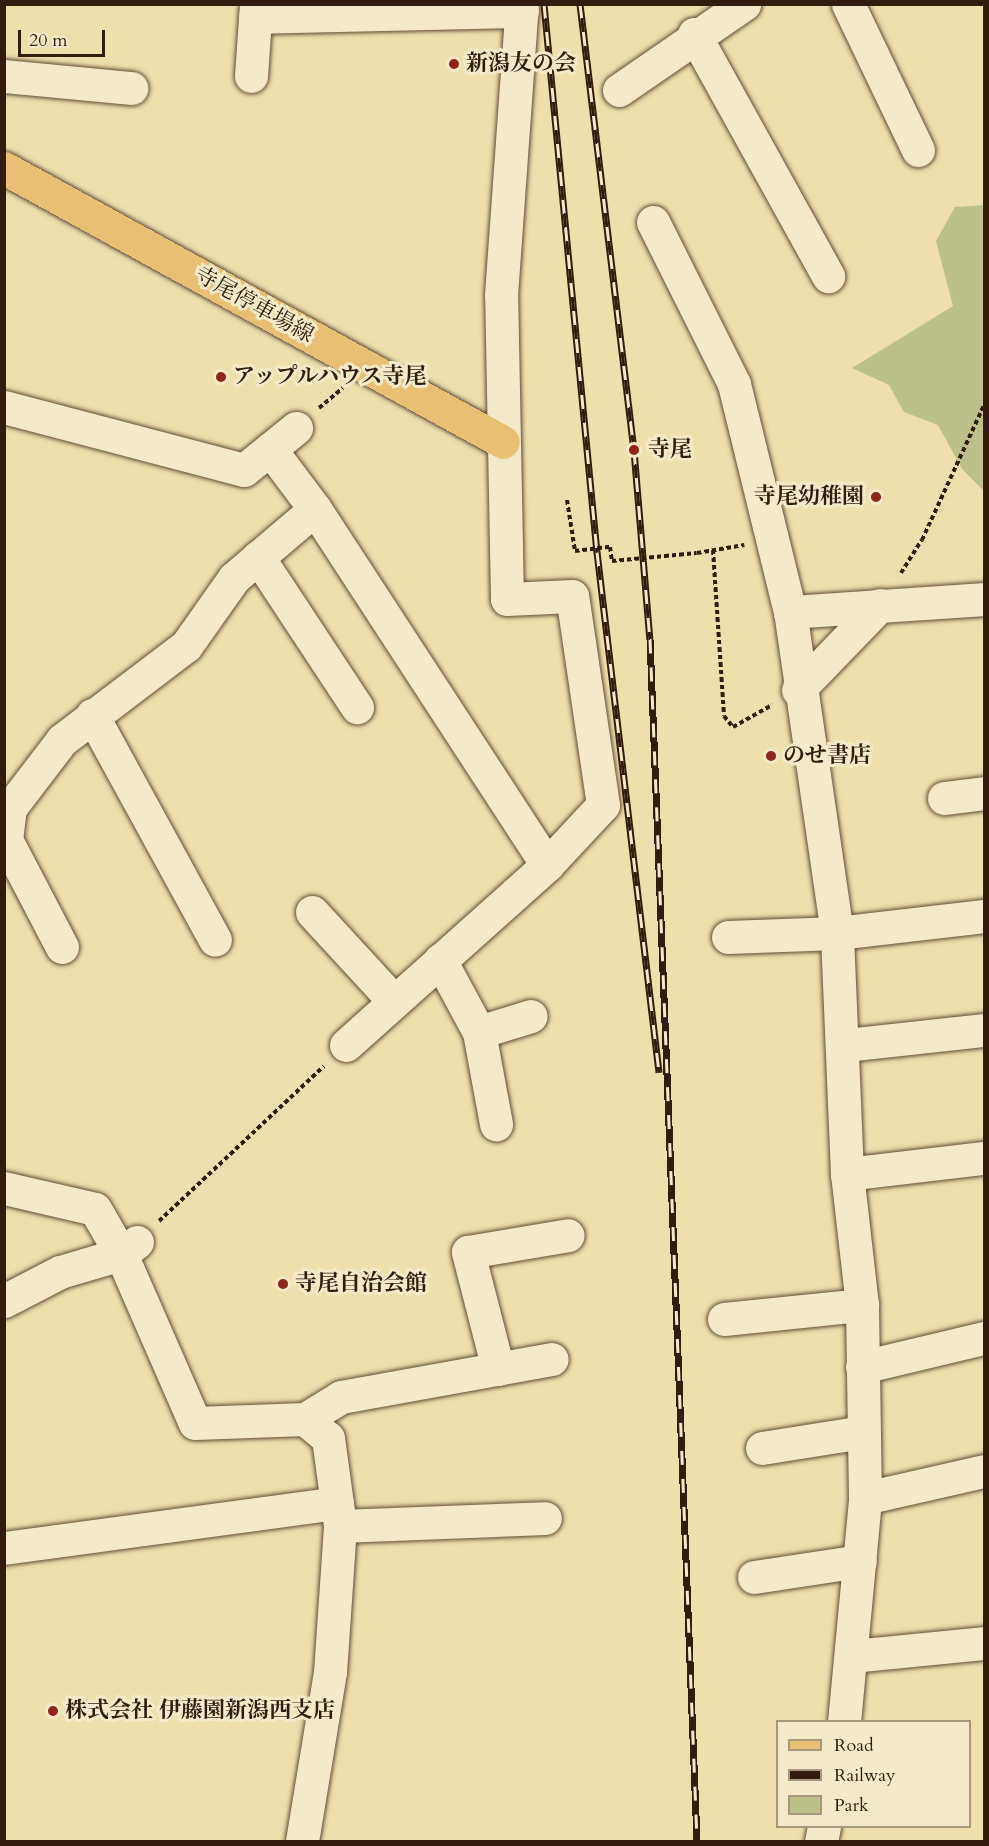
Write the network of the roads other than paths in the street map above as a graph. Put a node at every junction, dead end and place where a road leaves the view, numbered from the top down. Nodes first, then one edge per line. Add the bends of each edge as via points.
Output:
1 (744, 4) edge
2 (848, 4) edge
3 (522, 8) edge
4 (256, 11) edge
5 (694, 34) junction
6 (4, 76) edge
7 (251, 76) dead end
8 (131, 88) dead end
9 (619, 90) dead end
10 (918, 150) dead end
11 (4, 168) edge
12 (653, 222) dead end
13 (828, 276) dead end
14 (4, 407) edge
15 (296, 429) road end
16 (503, 442) junction
17 (270, 449) junction
18 (315, 509) junction
19 (258, 557) junction
20 (984, 599) edge
21 (880, 605) junction
22 (790, 612) junction
23 (798, 690) junction
24 (357, 706) dead end
25 (92, 715) junction
26 (984, 793) edge
27 (944, 798) dead end
28 (7, 810) edge
29 (547, 866) junction
30 (312, 912) dead end
31 (984, 916) edge
32 (837, 933) junction
33 (729, 937) dead end
34 (216, 940) dead end
35 (62, 947) dead end
36 (440, 960) junction
37 (393, 1000) junction
38 (531, 1016) dead end
39 (984, 1030) edge
40 (479, 1032) junction
41 (346, 1045) road end
42 (845, 1045) junction
43 (496, 1124) dead end
44 (984, 1158) edge
45 (847, 1174) junction
46 (4, 1188) edge
47 (568, 1235) dead end
48 (129, 1248) junction
49 (4, 1301) edge
50 (862, 1305) junction
51 (724, 1319) dead end
52 (984, 1338) edge
53 (552, 1359) dead end
54 (862, 1367) junction
55 (498, 1369) junction
56 (305, 1419) junction
57 (863, 1432) junction
58 (762, 1448) dead end
59 (984, 1471) edge
60 (865, 1498) junction
61 (338, 1514) junction
62 (545, 1518) dead end
63 (4, 1548) edge
64 (860, 1561) junction
65 (754, 1577) dead end
66 (984, 1643) edge
67 (852, 1656) junction
68 (844, 1720) edge
69 (302, 1842) edge

1 - 5 street
2 - 10 street
3 - 4 street
3 - 16 street via 501,295
4 - 7 street
5 - 9 street
5 - 13 street
6 - 8 street
11 - 16 main road, 寺尾停車場線
12 - 22 street via 734,384
14 - 17 street via 244,470
15 - 17 street
16 - 29 street via 507,599 572,596 603,805
17 - 18 street
18 - 19 street
18 - 29 street
19 - 24 street
19 - 25 street via 234,578 186,646
20 - 21 street
21 - 22 street
21 - 23 street
22 - 23 street
23 - 32 street via 825,822
25 - 28 street via 62,740
25 - 34 street
26 - 27 street
28 - 35 street via 6,840
29 - 36 street
30 - 37 street
31 - 32 street
32 - 33 street
32 - 42 street
36 - 37 street
36 - 40 street
37 - 41 street
38 - 40 street
39 - 42 street
40 - 43 street
42 - 45 street
44 - 45 street
45 - 50 street
46 - 48 street via 95,1209
47 - 55 street via 468,1252
48 - 49 street via 60,1272
48 - 56 street via 195,1423
50 - 51 street
50 - 54 street
52 - 54 street
53 - 55 street
54 - 57 street
55 - 56 street via 341,1397
56 - 61 street via 328,1438
57 - 58 street
57 - 60 street
59 - 60 street
60 - 64 street
61 - 62 street
61 - 63 street
61 - 69 street via 330,1672
64 - 65 street
64 - 67 street
66 - 67 street
67 - 68 street

